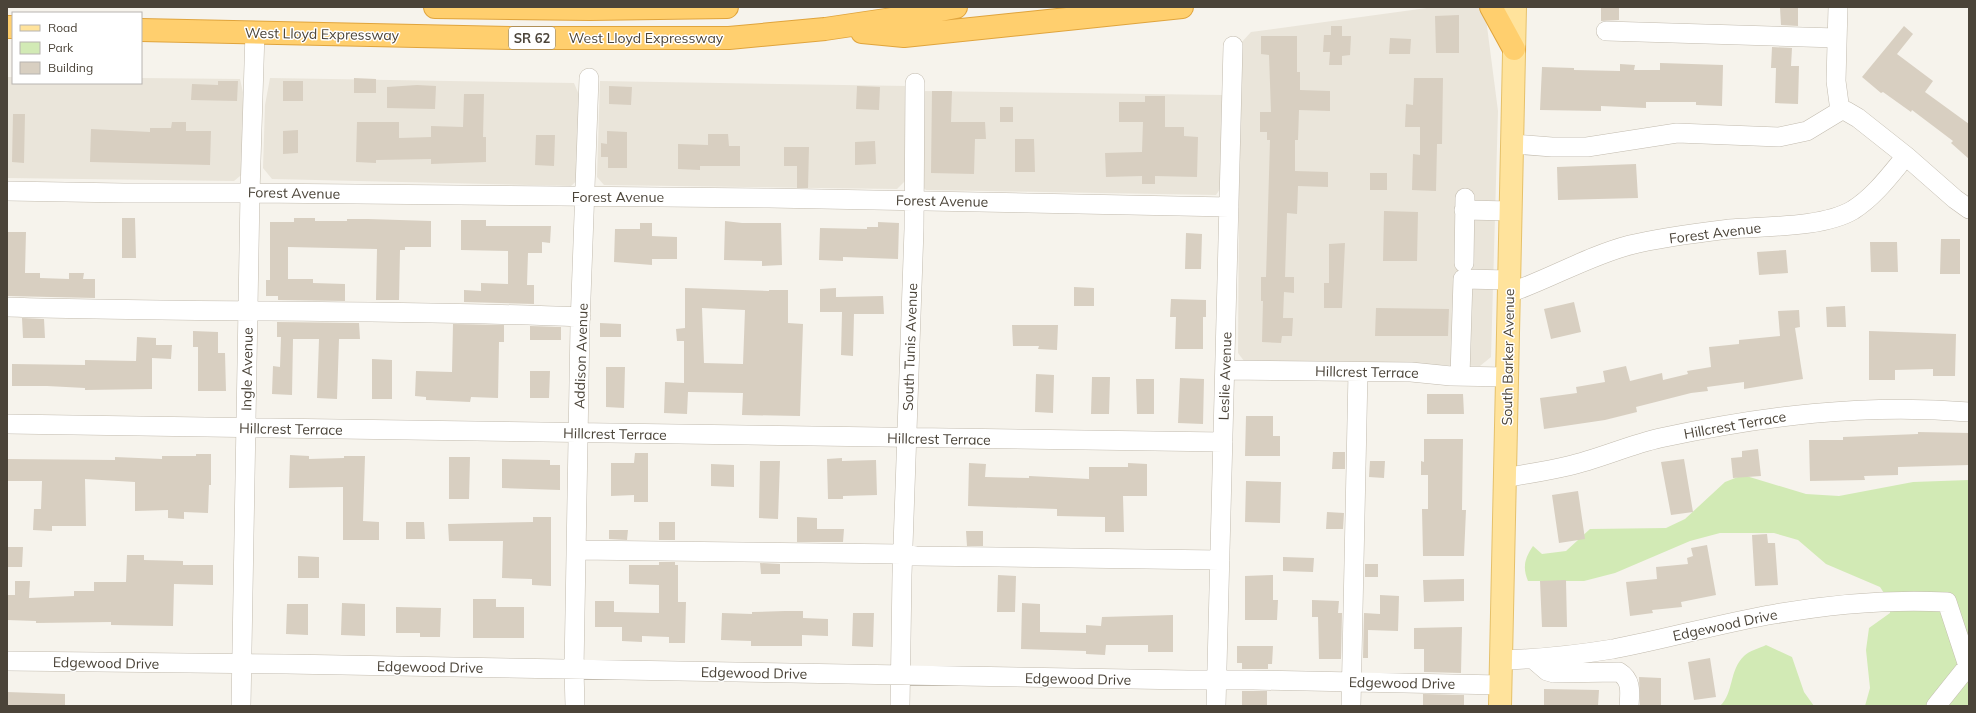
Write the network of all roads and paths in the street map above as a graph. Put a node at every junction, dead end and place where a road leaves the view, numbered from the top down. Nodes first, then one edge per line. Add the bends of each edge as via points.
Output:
1 (435, 7) edge
2 (727, 7) edge
3 (956, 7) edge
4 (1182, 7) edge
5 (1492, 7) edge
6 (1515, 7) edge
7 (1838, 7) edge
8 (825, 29) junction
9 (142, 30) edge
10 (1606, 31) dead end
11 (255, 32) junction
12 (1837, 38) junction
13 (1233, 46) dead end
14 (1514, 49) junction
15 (589, 78) dead end
16 (915, 83) dead end
17 (1840, 111) junction
18 (1512, 144) junction
19 (1906, 156) junction
20 (7, 191) edge
21 (250, 193) junction
22 (585, 197) junction
23 (914, 201) junction
24 (1229, 207) junction
25 (1969, 209) edge
26 (1511, 211) junction
27 (1464, 263) dead end
28 (1509, 287) junction
29 (7, 307) edge
30 (248, 311) junction
31 (581, 317) junction
32 (1226, 370) junction
33 (1358, 372) junction
34 (1460, 376) junction
35 (1507, 377) junction
36 (1969, 412) edge
37 (7, 424) edge
38 (247, 428) junction
39 (579, 433) junction
40 (906, 438) junction
41 (1223, 442) junction
42 (1505, 478) junction
43 (577, 550) junction
44 (902, 554) junction
45 (1220, 560) junction
46 (1533, 659) junction
47 (1501, 660) junction
48 (7, 661) edge
49 (242, 665) junction
50 (574, 670) junction
51 (900, 676) junction
52 (1215, 680) junction
53 (1352, 682) junction
54 (1501, 696) edge
55 (241, 706) edge
56 (575, 706) edge
57 (900, 706) edge
58 (1216, 706) edge
59 (1351, 706) edge
60 (1629, 706) edge
61 (1936, 706) edge

1 - 2 highway, West Lloyd Expressway / SR 62
3 - 8 highway, West Lloyd Expressway / SR 62
4 - 8 highway via 904,36
5 - 14 highway
6 - 14 main road, South Barker Avenue
7 - 12 street
8 - 11 highway, West Lloyd Expressway / SR 62 via 729,38 642,39
9 - 11 highway, West Lloyd Expressway / SR 62
10 - 12 street
11 - 21 street, Ingle Avenue
12 - 17 street via 1836,81
13 - 24 street, Leslie Avenue
14 - 18 main road, South Barker Avenue
15 - 22 street, Addison Avenue
16 - 23 street, South Tunis Avenue
17 - 18 street via 1806,131 1779,137 1677,133 1587,147
17 - 19 street via 1846,110 1858,118
18 - 26 main road, South Barker Avenue
19 - 25 street
19 - 28 street, Forest Avenue via 1879,188 1853,210 1829,220 1728,229 1630,246
20 - 21 street, Forest Avenue via 124,194
21 - 22 street, Forest Avenue
21 - 30 street, Ingle Avenue
22 - 23 street, Forest Avenue
22 - 31 street, Addison Avenue
23 - 24 street, Forest Avenue
23 - 40 street, South Tunis Avenue
24 - 32 street, Leslie Avenue
26 - 27 street via 1464,204
26 - 28 main road, South Barker Avenue
28 - 34 street via 1463,279
28 - 35 main road, South Barker Avenue
29 - 30 street
30 - 31 street via 468,312
30 - 38 street, Ingle Avenue
31 - 39 street, Addison Avenue
32 - 33 street, Hillcrest Terrace
32 - 41 street, Leslie Avenue
33 - 34 street, Hillcrest Terrace via 1412,372
33 - 53 street
34 - 35 street, Hillcrest Terrace
35 - 42 main road, South Barker Avenue
36 - 42 street, Hillcrest Terrace via 1886,408 1827,411 1758,420 1659,439 1568,466
37 - 38 street, Hillcrest Terrace
38 - 39 street, Hillcrest Terrace
38 - 49 street, Ingle Avenue
39 - 40 street, Hillcrest Terrace
39 - 43 street, Addison Avenue
40 - 41 street, Hillcrest Terrace
40 - 44 street, South Tunis Avenue
41 - 45 street, Leslie Avenue
42 - 47 main road, South Barker Avenue
43 - 44 street
43 - 50 street, Addison Avenue
44 - 45 street
44 - 51 street, South Tunis Avenue
45 - 52 street, Leslie Avenue
46 - 47 street, Edgewood Drive
46 - 60 street via 1547,671 1554,673 1619,672 1628,680
46 - 61 street, Edgewood Drive via 1613,649 1775,614 1839,604 1909,600 1947,602 1968,666
47 - 54 main road, South Barker Avenue
48 - 49 street, Edgewood Drive
49 - 50 street, Edgewood Drive
49 - 55 street, Ingle Avenue
50 - 51 street, Edgewood Drive
50 - 56 street, Addison Avenue
51 - 52 street, Edgewood Drive
51 - 57 street, South Tunis Avenue
52 - 53 street, Edgewood Drive
52 - 58 street, Leslie Avenue
53 - 54 street, Edgewood Drive
53 - 59 street

